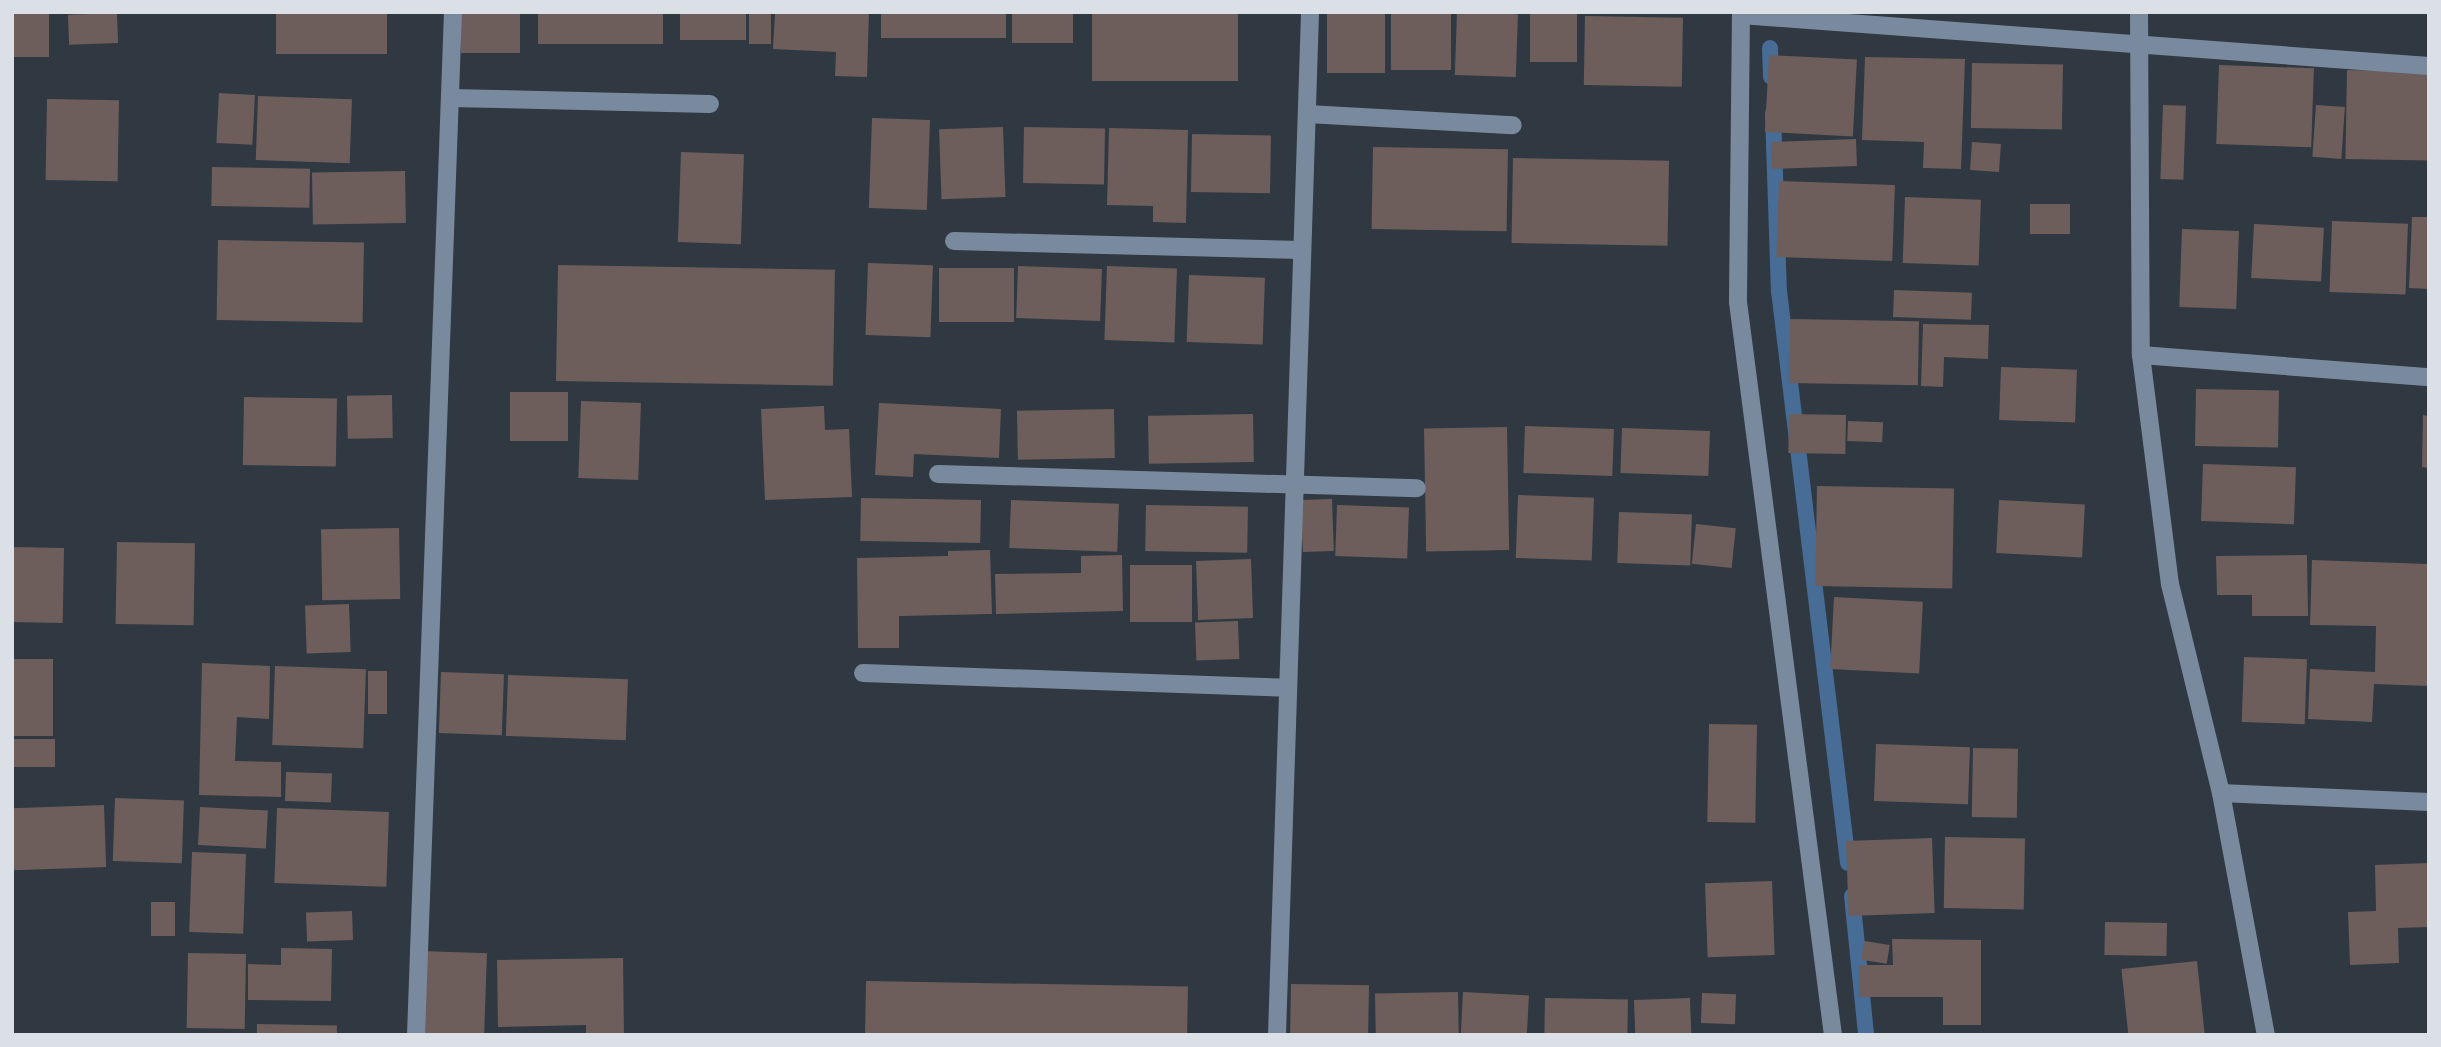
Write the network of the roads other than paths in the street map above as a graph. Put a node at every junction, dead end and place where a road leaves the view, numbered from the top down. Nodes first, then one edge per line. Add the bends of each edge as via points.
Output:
1 (453, 12) edge
2 (1310, 12) edge
3 (2139, 12) edge
4 (1741, 14) edge
5 (2137, 41) junction
6 (2429, 66) edge
7 (450, 98) junction
8 (710, 104) dead end
9 (1307, 114) junction
10 (1513, 125) dead end
11 (954, 241) dead end
12 (1302, 250) junction
13 (2141, 355) junction
14 (2429, 377) edge
15 (938, 474) dead end
16 (1294, 484) junction
17 (1416, 488) dead end
18 (863, 673) dead end
19 (1288, 688) junction
20 (2221, 793) junction
21 (2429, 802) edge
22 (416, 1035) edge
23 (1277, 1035) edge
24 (1833, 1035) edge
25 (2266, 1035) edge

1 - 7 street
2 - 9 street
3 - 5 street
4 - 5 street
4 - 24 street via 1738,302
5 - 6 street
5 - 13 street
7 - 8 street
7 - 22 street
9 - 10 street
9 - 12 street
11 - 12 street
12 - 16 street
13 - 14 street
13 - 20 street via 2170,584
15 - 16 street
16 - 17 street
16 - 19 street
18 - 19 street
19 - 23 street
20 - 21 street
20 - 25 street

